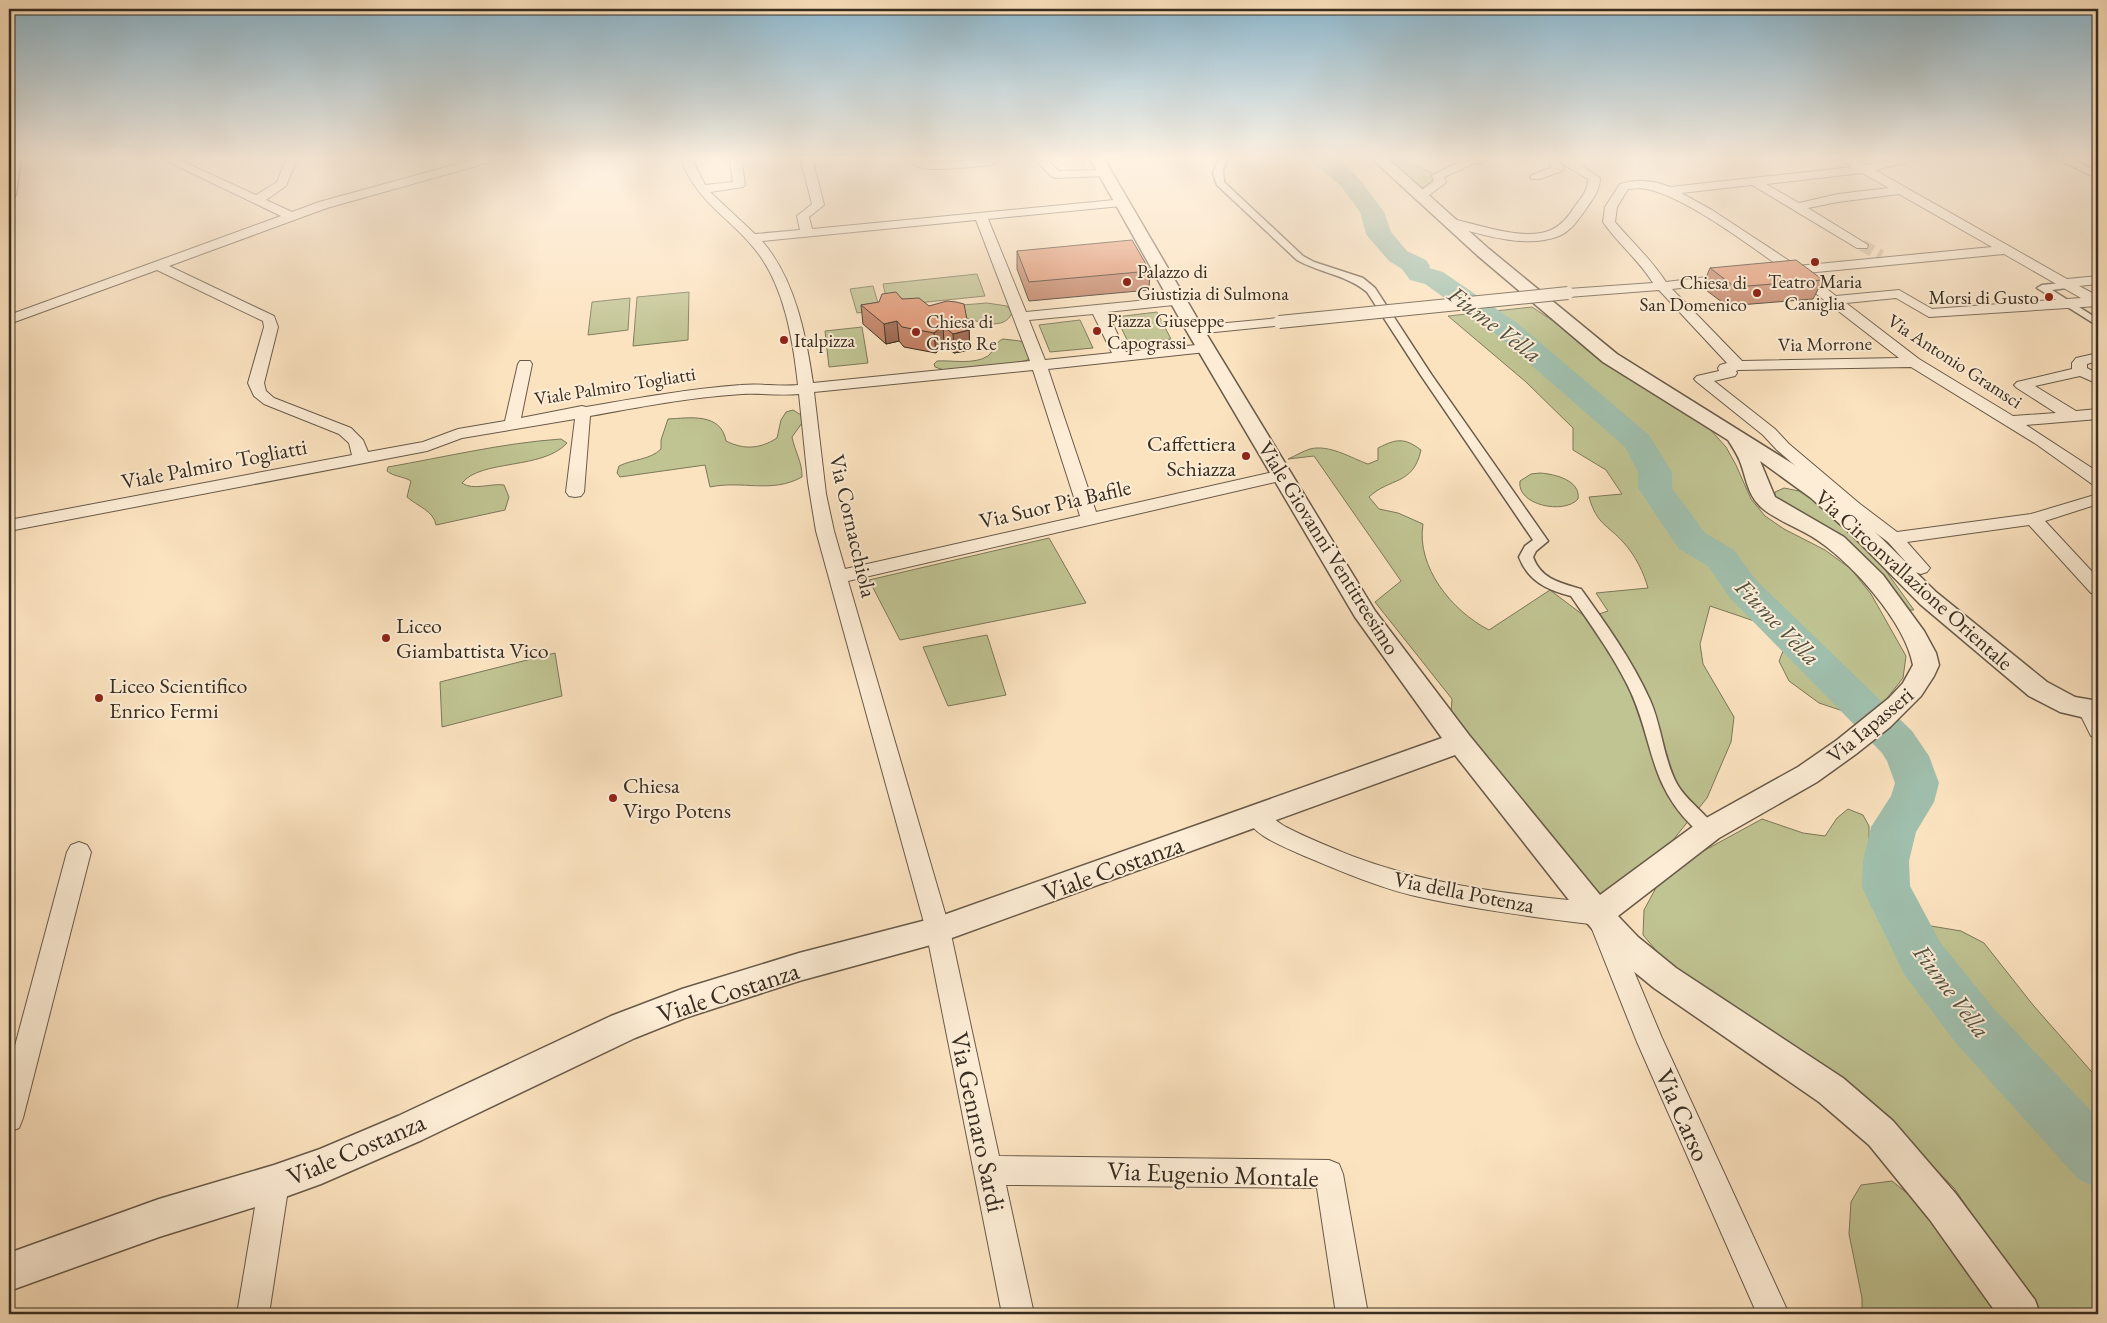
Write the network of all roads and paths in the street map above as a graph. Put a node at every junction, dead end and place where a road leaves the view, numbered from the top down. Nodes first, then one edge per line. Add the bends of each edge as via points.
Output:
1 (283, 219) edge
2 (732, 219) edge
3 (804, 219) edge
4 (953, 219) edge
5 (982, 219) edge
6 (1131, 219) edge
7 (1257, 219) edge
8 (1445, 219) edge
9 (1571, 219) edge
10 (1610, 219) edge
11 (1716, 219) edge
12 (1819, 219) edge
13 (1951, 219) edge
14 (1449, 222) junction
15 (807, 233) junction
16 (754, 238) junction
17 (1862, 245) tunnel mouth
18 (2004, 250) junction
19 (156, 265) junction
20 (1794, 270) junction
21 (1775, 273) edge
22 (1747, 276) edge
23 (2098, 280) edge
24 (2069, 284) junction
25 (1662, 286) junction
26 (1178, 300) junction
27 (1832, 300) junction
28 (2098, 302) edge
29 (2067, 303) junction
30 (1098, 309) junction
31 (1021, 317) junction
32 (9, 320) edge
33 (2098, 323) edge
34 (1200, 339) junction
35 (1121, 356) junction
36 (2098, 357) edge
37 (1914, 362) junction
38 (525, 364) dead end
39 (1039, 365) junction
40 (1734, 370) junction
41 (2080, 370) junction
42 (2098, 380) edge
43 (805, 389) junction
44 (2098, 414) edge
45 (2071, 415) junction
46 (583, 417) junction
47 (2011, 422) junction
48 (512, 424) junction
49 (1734, 436) junction
50 (428, 446) junction
51 (360, 459) junction
52 (1794, 465) junction
53 (1282, 475) junction
54 (2098, 480) edge
55 (1760, 490) junction
56 (575, 492) dead end
57 (2098, 499) edge
58 (1090, 519) junction
59 (2033, 519) junction
60 (9, 526) edge
61 (1894, 538) junction
62 (1921, 568) dead end
63 (838, 577) junction
64 (2098, 589) edge
65 (2095, 717) edge
66 (1460, 742) junction
67 (1254, 815) junction
68 (1708, 830) junction
69 (79, 852) dead end
70 (1598, 914) junction
71 (938, 930) junction
72 (9, 1118) edge
73 (988, 1170) junction
74 (274, 1183) junction
75 (9, 1272) edge
76 (253, 1314) edge
77 (1018, 1314) edge
78 (1352, 1314) edge
79 (1772, 1314) edge
80 (2021, 1314) edge

1 - 19 street
2 - 16 street, Via Cornacchiola
3 - 15 street
4 - 15 street
5 - 31 street
6 - 26 street, Viale Giovanni Ventitreesimo
7 - 68 street via 1291,251 1311,264 1359,280 1371,290 1541,541 1533,545 1526,557 1533,572 1552,585 1576,592 1612,646 1642,698 1668,783
8 - 14 street, Via Circonvallazione Orientale
9 - 14 street via 1558,232 1530,237
10 - 25 street via 1609,222 1648,264
11 - 20 street, Via Antonio Gramsci
12 - 17 street
13 - 18 street
14 - 49 street, Via Circonvallazione Orientale via 1610,358
15 - 16 street
16 - 43 street, Via Cornacchiola via 772,264 792,309
18 - 20 street via 1885,258
18 - 24 street
19 - 32 street
19 - 51 street via 269,319 271,327 256,383 258,394 268,401 345,431 359,444
20 - 21 street
20 - 27 street, Via Antonio Gramsci
22 - 25 street
23 - 24 street
24 - 28 street
24 - 29 street via 2042,288
25 - 34 street, bridge via 1279,322
25 - 40 street
26 - 30 street
26 - 34 street, Viale Giovanni Ventitreesimo
27 - 29 street via 1899,294 1929,313
27 - 37 street, Via Antonio Gramsci
28 - 29 street
29 - 33 street
30 - 31 street
30 - 35 street
31 - 39 street
34 - 35 street
34 - 53 street, Viale Giovanni Ventitreesimo
35 - 39 street
36 - 41 street via 2081,361
37 - 40 street, Via Morrone
37 - 47 street, Via Antonio Gramsci
38 - 48 street
39 - 43 street, Viale Palmiro Togliatti
39 - 58 street
40 - 52 street, Via Morrone via 1702,379 1769,432
41 - 42 street
41 - 45 street via 2022,385
43 - 46 street, Viale Palmiro Togliatti via 753,400
43 - 63 street, Via Cornacchiola via 816,485
44 - 45 street
45 - 47 street
46 - 48 street, Viale Palmiro Togliatti
46 - 50 street, Viale Palmiro Togliatti via 459,446
46 - 56 street
47 - 54 street, Via Antonio Gramsci
48 - 50 street, Viale Palmiro Togliatti via 458,434
49 - 52 street, Via Circonvallazione Orientale
49 - 55 street, Via Iapasseri via 1749,456
50 - 51 street, Viale Palmiro Togliatti
51 - 60 street, Viale Palmiro Togliatti
52 - 55 street via 1766,480
52 - 61 street
52 - 65 street, Via Circonvallazione Orientale via 1928,598 2023,677 2054,698
53 - 58 street, Via Suor Pia Bafile
53 - 66 street, Viale Giovanni Ventitreesimo via 1368,617
55 - 68 street, Via Iapasseri via 1767,502 1838,542 1856,558 1909,627 1926,665 1917,686 1891,712 1820,766
57 - 59 street
58 - 63 street, Via Suor Pia Bafile
59 - 61 street
59 - 64 street
61 - 62 street
63 - 71 street, Via Cornacchiola
66 - 67 street, Viale Costanza
66 - 70 street, Viale Giovanni Ventitreesimo
67 - 70 street, Via della Potenza via 1276,833 1347,864 1422,888 1516,905
67 - 71 street, Viale Costanza
68 - 70 street, Via Iapasseri
69 - 72 street
70 - 79 street, Via Carso via 1650,1042
70 - 80 street, Viale Giovanni Ventitreesimo via 1627,947 1665,978 1831,1090 1881,1133 1944,1207
71 - 73 street, Via Gennaro Sardi
71 - 74 street, Viale Costanza via 799,967 682,1004 623,1028 366,1148
73 - 77 street, Via Gennaro Sardi
73 - 78 street, Via Eugenio Montale via 1330,1174
74 - 75 street, Viale Costanza via 151,1220
74 - 76 street

